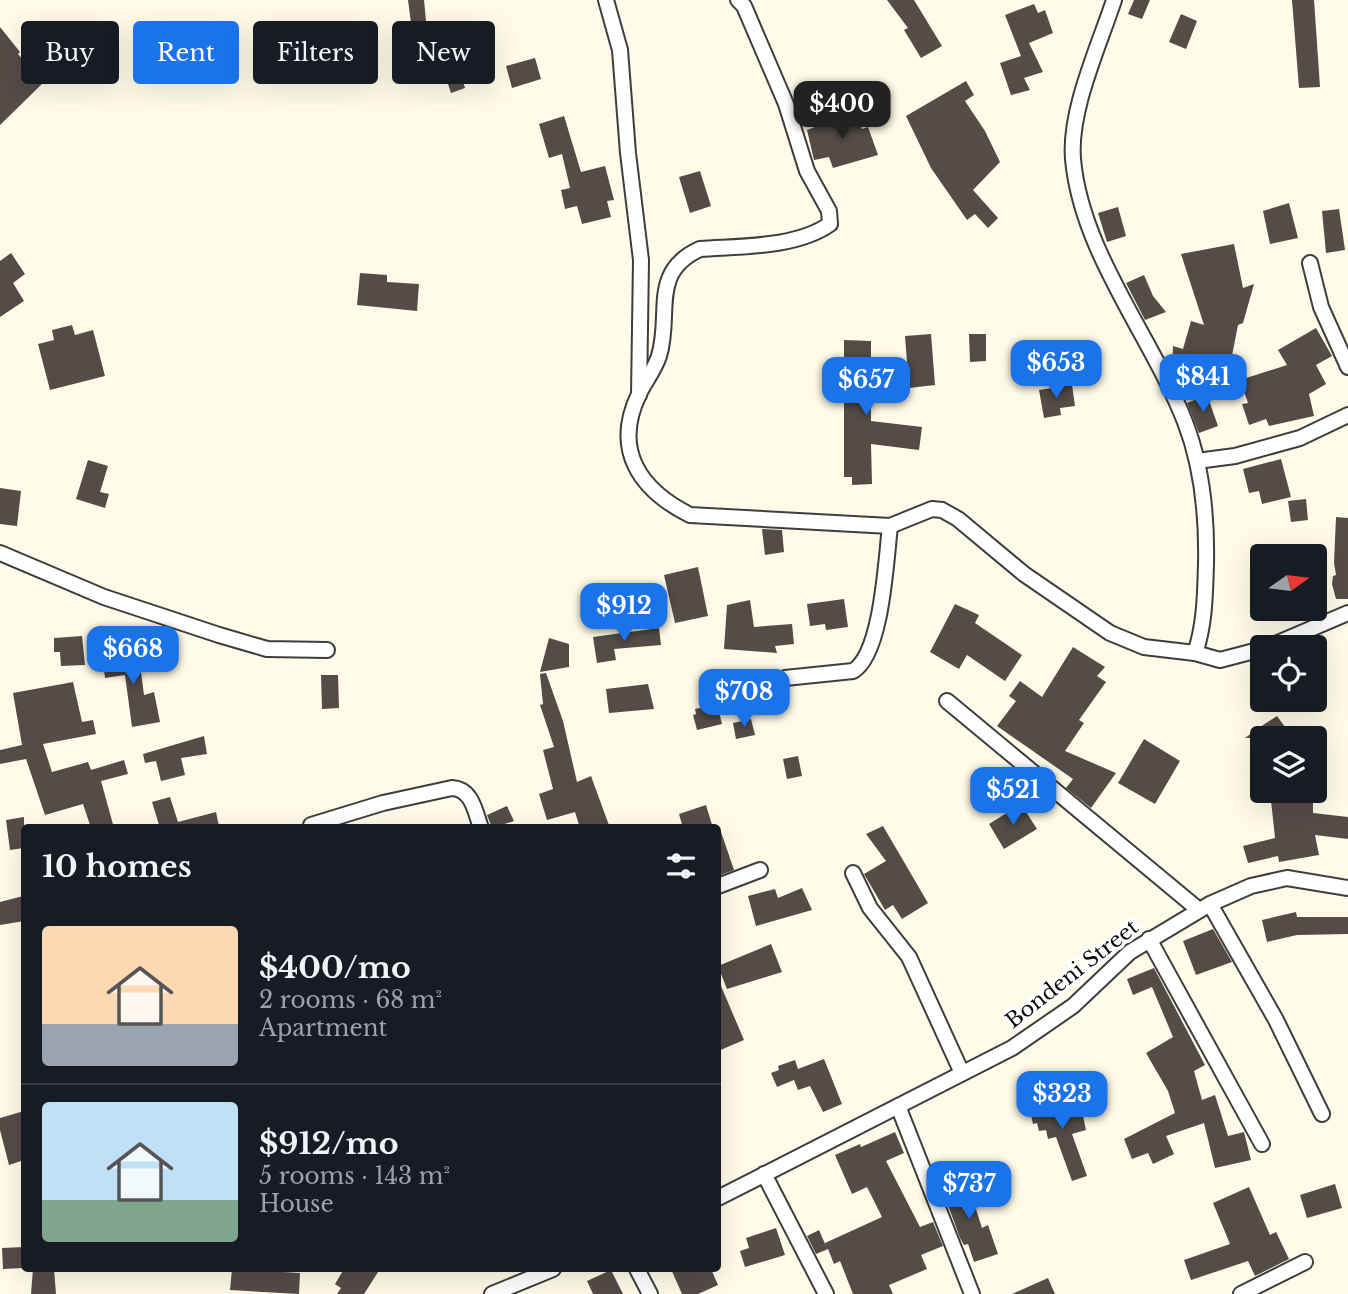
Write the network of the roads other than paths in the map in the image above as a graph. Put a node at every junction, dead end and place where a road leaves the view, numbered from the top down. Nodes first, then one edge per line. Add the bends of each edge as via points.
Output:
1 (606, 0) edge
2 (738, 0) edge
3 (1114, 0) edge
4 (1310, 263) dead end
5 (1348, 367) edge
6 (639, 395) junction
7 (1348, 415) edge
8 (1197, 461) junction
9 (890, 526) junction
10 (0, 553) edge
11 (1348, 613) edge
12 (1295, 635) edge
13 (327, 650) dead end
14 (1250, 652) edge
15 (1195, 653) junction
16 (785, 678) dead end
17 (947, 701) dead end
18 (314, 824) edge
19 (479, 824) edge
20 (760, 870) dead end
21 (853, 873) dead end
22 (721, 885) edge
23 (1348, 887) edge
24 (1205, 907) junction
25 (1149, 939) junction
26 (962, 1073) junction
27 (898, 1106) junction
28 (1322, 1114) dead end
29 (1262, 1144) dead end
30 (764, 1174) junction
31 (721, 1196) edge
32 (1305, 1262) dead end
33 (546, 1272) edge
34 (639, 1272) edge
35 (492, 1294) edge
36 (650, 1294) edge
37 (826, 1294) edge
38 (972, 1294) edge
39 (1241, 1294) edge

1 - 6 street via 621,50 641,260
2 - 6 street via 786,104 807,171 829,211 830,224 800,237 700,249 687,255 666,282 660,355
3 - 8 street via 1082,90 1073,157 1094,240 1185,421
4 - 5 street via 1321,307
6 - 9 street via 629,432 632,459 640,478 673,507 690,515
7 - 8 street via 1300,438
8 - 15 street via 1206,560 1202,632
9 - 15 street via 932,509 942,510 1110,633 1144,647
9 - 16 street via 874,639 862,665 853,671
10 - 13 street via 104,597 231,639 267,649
11 - 12 street
14 - 15 street via 1220,660
17 - 24 street
18 - 19 street via 452,788 462,788 468,794
20 - 22 street
21 - 26 street via 870,908 909,957
23 - 24 street, Bondeni Street via 1287,878 1251,886
24 - 25 street, Bondeni Street
24 - 28 street via 1276,1020
25 - 26 street, Bondeni Street via 1073,1006 1012,1048
25 - 29 street
26 - 27 street, Bondeni Street
27 - 30 street, Bondeni Street
27 - 38 street
30 - 31 street, Bondeni Street
30 - 37 street
32 - 39 street
33 - 35 street
34 - 36 street

